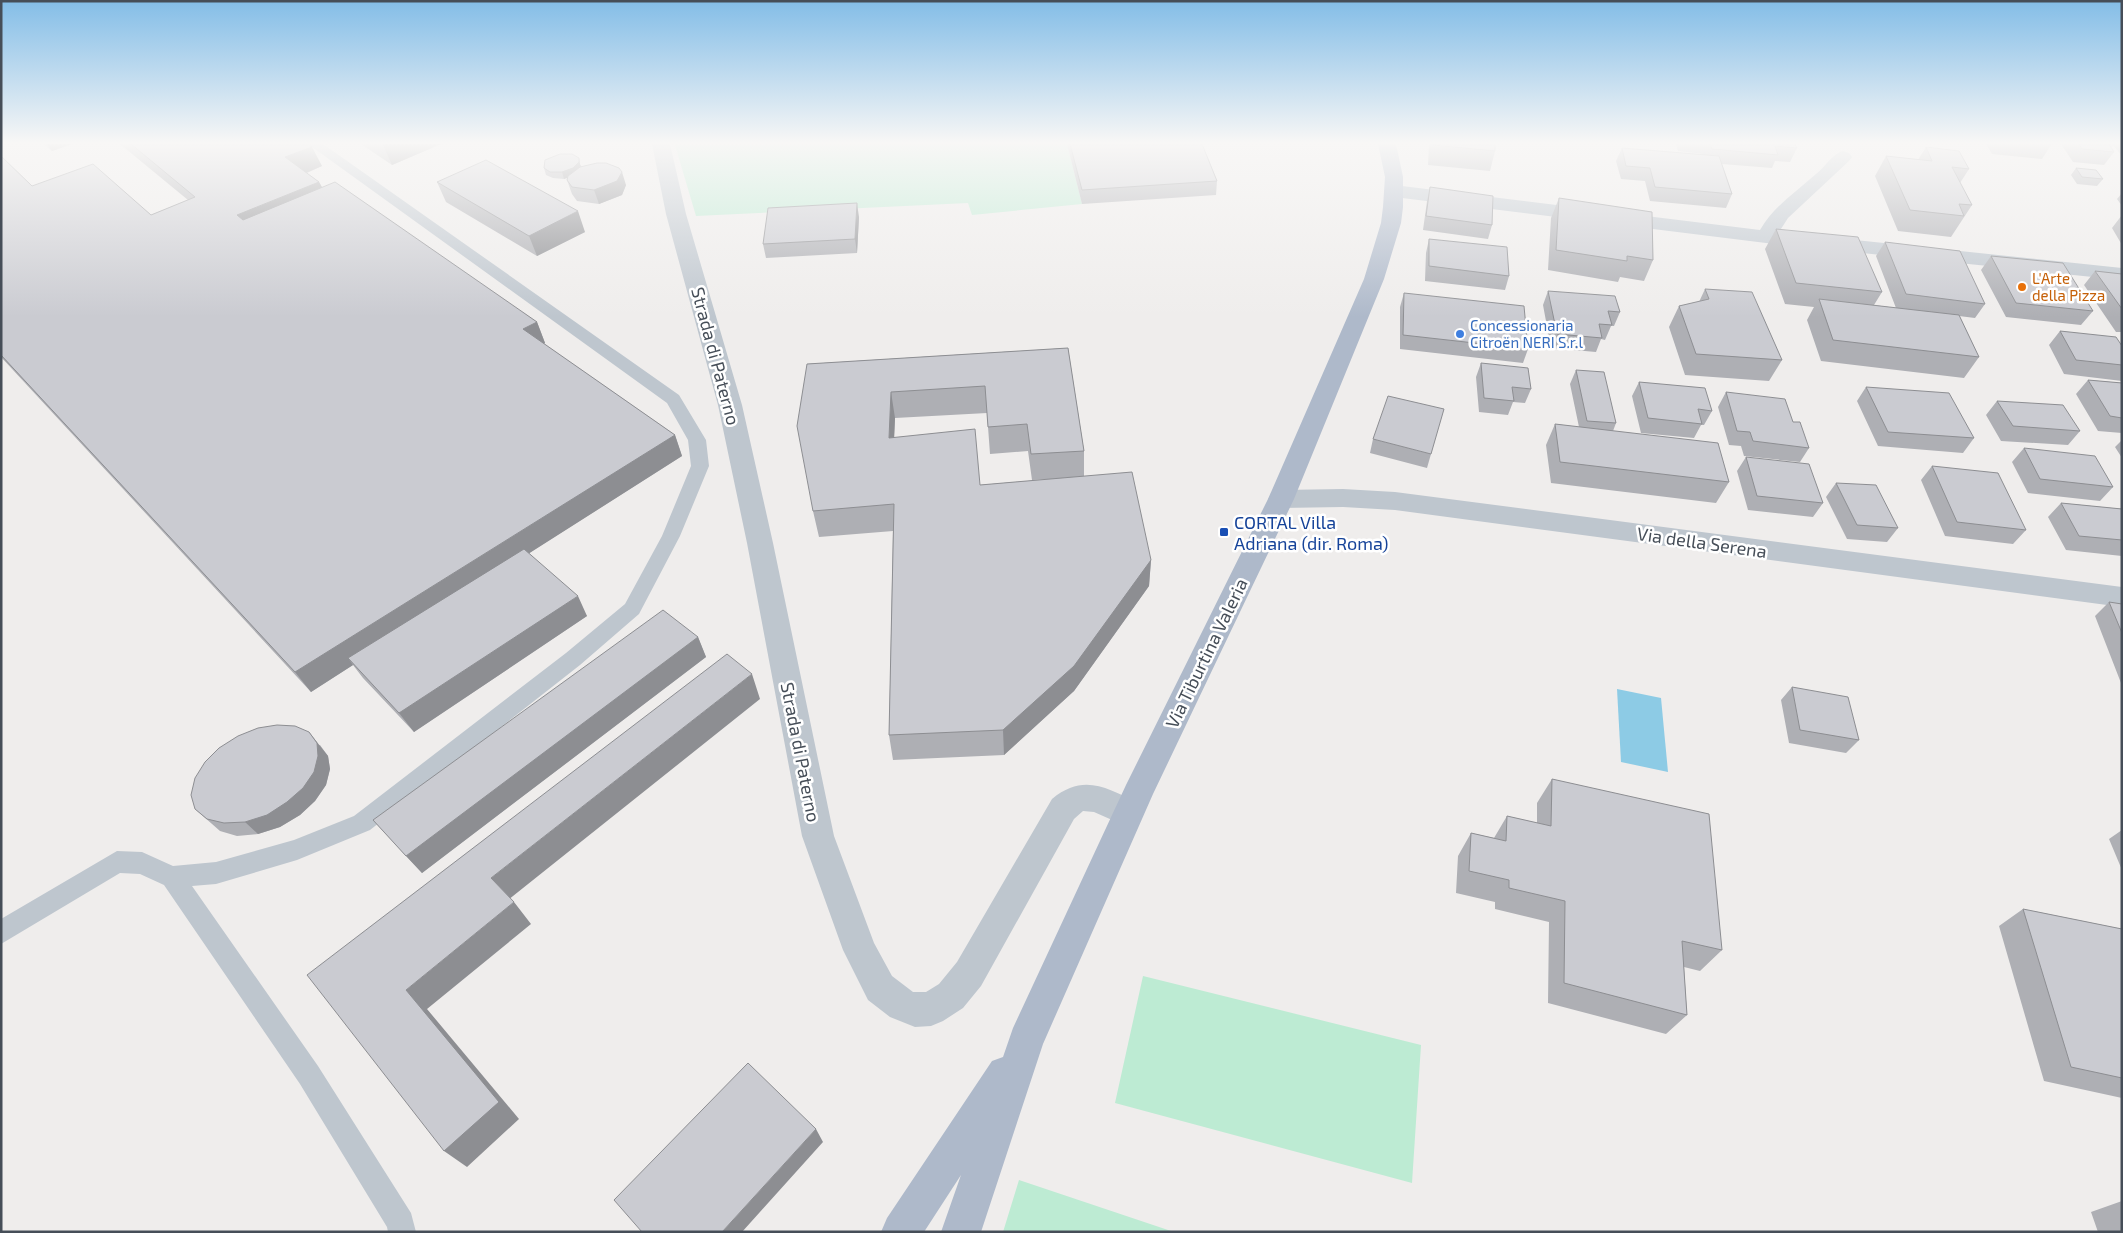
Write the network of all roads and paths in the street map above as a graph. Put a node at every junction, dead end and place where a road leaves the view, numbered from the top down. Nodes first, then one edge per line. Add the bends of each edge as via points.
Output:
1 (395, 202) edge
2 (673, 202) edge
3 (1393, 202) edge
4 (1479, 202) edge
5 (1797, 202) edge
6 (1766, 237) junction
7 (2122, 274) edge
8 (1281, 499) junction
9 (2122, 597) edge
10 (1128, 813) junction
11 (172, 877) junction
12 (1, 934) edge
13 (1026, 1041) junction
14 (402, 1232) edge
15 (901, 1232) edge
16 (962, 1232) edge

1 - 11 lane via 673,399 697,440 700,466 671,536 632,609 436,767 362,823 298,850 216,873
2 - 10 street, Strada di Paterno via 730,405 818,836 860,950 880,988 902,1005 915,1010 932,1009 942,1004 969,974 1063,809 1076,798 1089,796
3 - 8 main road, Via Tiburtina Valeria via 1391,224 1374,279
4 - 6 street
5 - 6 street via 1778,217
6 - 7 street
8 - 9 street, Via della Serena via 1395,501
8 - 10 main road, Via Tiburtina Valeria
10 - 13 main road, Via Tiburtina Valeria
11 - 12 lane via 142,863 117,862
11 - 14 lane via 309,1074 401,1223
13 - 15 main road, Via Tiburtina Valeria
13 - 16 main road, Via Tiburtina Valeria

